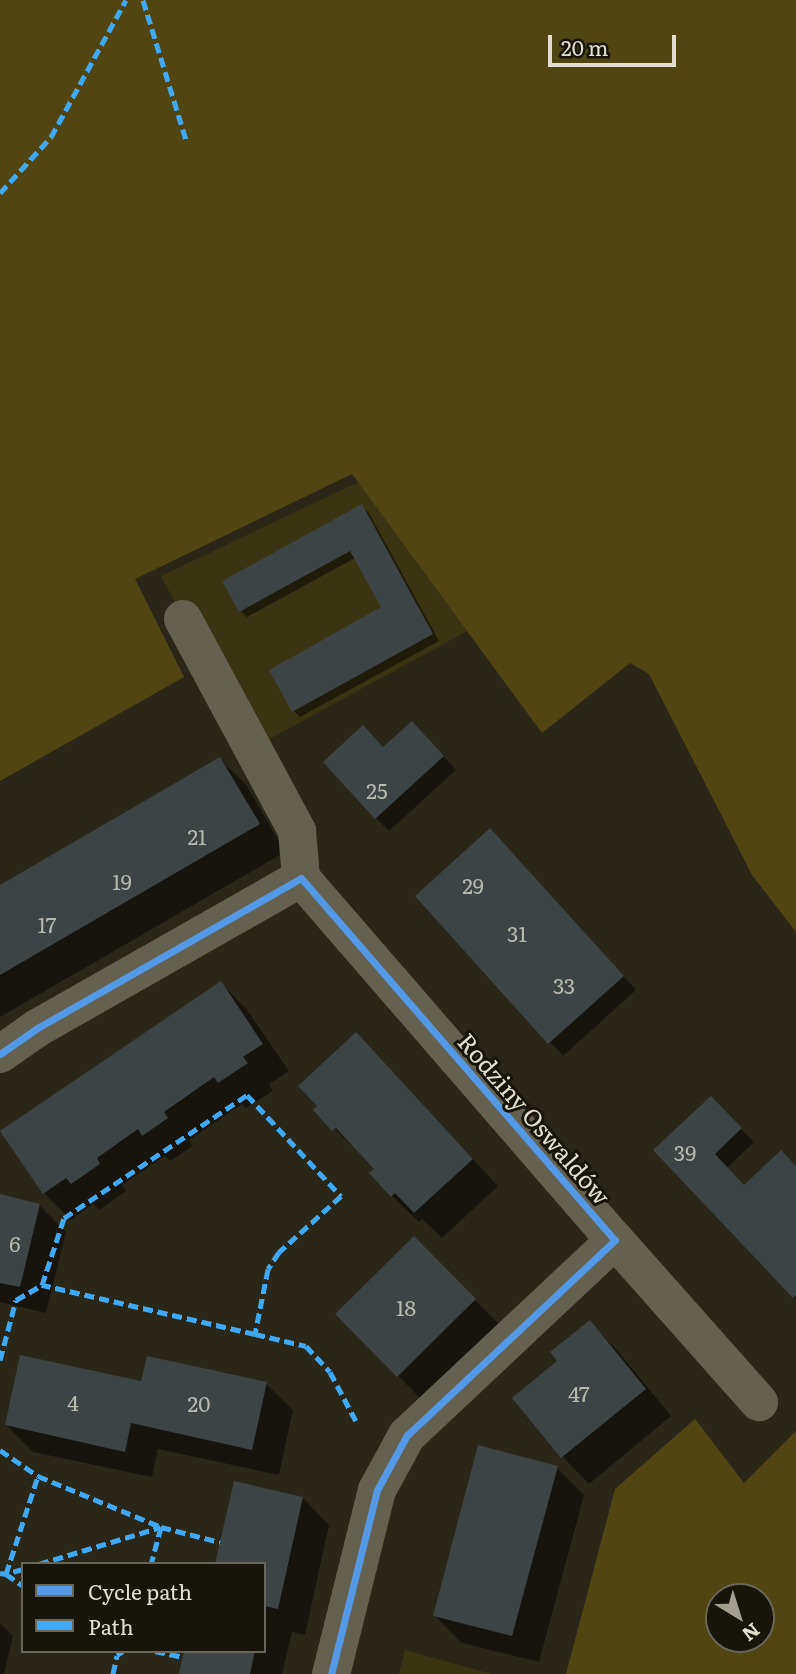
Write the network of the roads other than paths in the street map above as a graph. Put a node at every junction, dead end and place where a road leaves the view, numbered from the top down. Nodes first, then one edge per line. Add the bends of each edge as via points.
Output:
1 (183, 619) dead end
2 (301, 878) junction
3 (0, 1054) edge
4 (615, 1240) junction
5 (759, 1402) dead end
6 (331, 1674) edge

1 - 2 street via 297,831
2 - 3 street via 39,1027
2 - 4 street, Rodziny Oswaldów
4 - 5 street
4 - 6 street, Rodziny Oswaldów via 407,1435 377,1490

